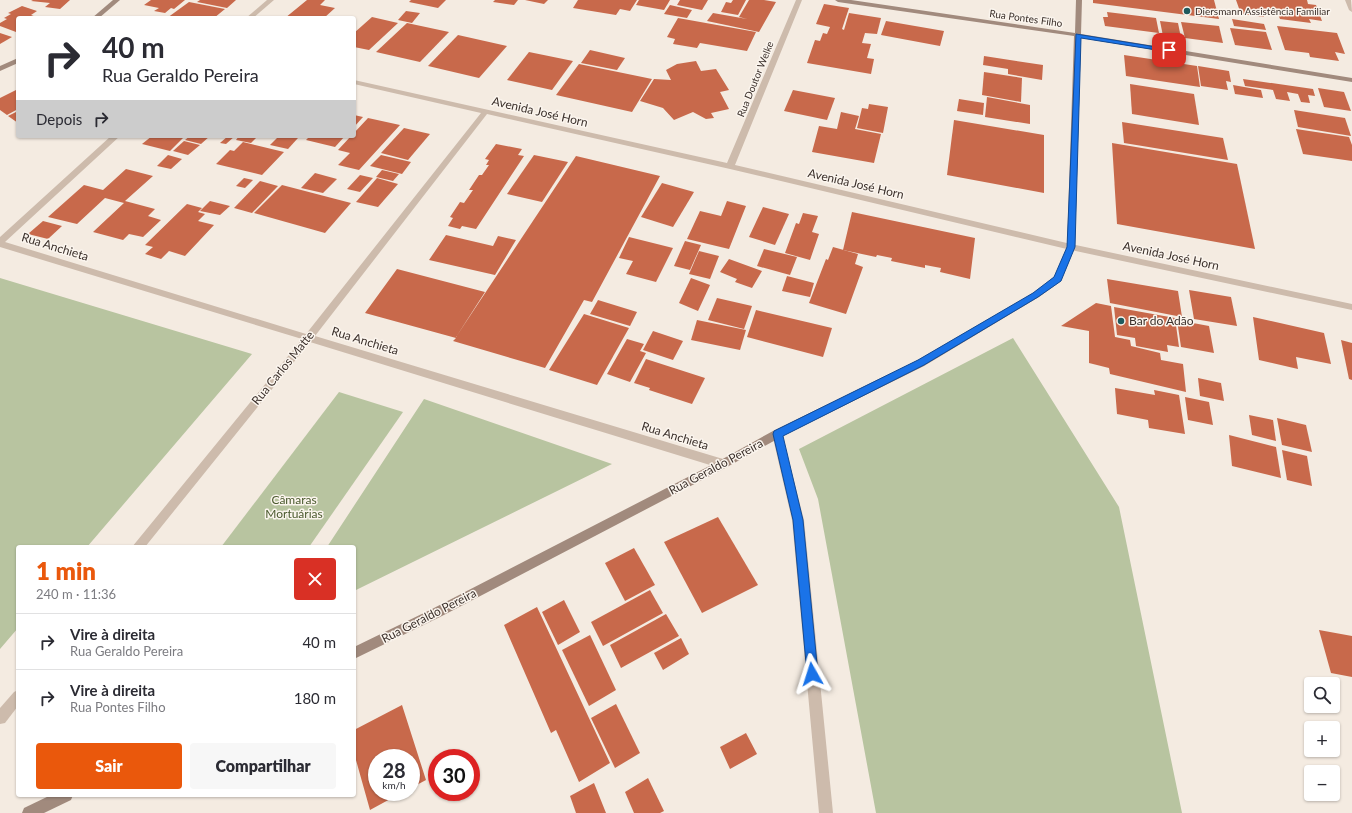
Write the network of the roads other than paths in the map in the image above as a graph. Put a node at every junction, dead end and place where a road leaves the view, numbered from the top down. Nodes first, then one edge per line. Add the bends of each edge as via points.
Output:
1 (117, 0) edge
2 (271, 0) edge
3 (799, 0) edge
4 (838, 0) edge
5 (1079, 0) edge
6 (1348, 0) edge
7 (1352, 10) edge
8 (97, 16) edge
9 (251, 16) edge
10 (1078, 36) junction
11 (16, 61) edge
12 (0, 69) edge
13 (1352, 80) edge
14 (356, 82) edge
15 (485, 112) junction
16 (114, 138) edge
17 (730, 166) junction
18 (0, 243) edge
19 (1071, 247) junction
20 (1352, 307) edge
21 (308, 337) junction
22 (777, 434) junction
23 (723, 464) junction
24 (140, 545) edge
25 (356, 653) edge
26 (16, 698) edge
27 (0, 718) edge
28 (62, 797) edge
29 (29, 813) edge
30 (826, 813) edge

1 - 8 main road
2 - 9 street
3 - 17 street, Rua Doutor Welke
4 - 10 main road, Rua Pontes Filho
5 - 10 main road, Rua Geraldo Pereira
6 - 7 street
10 - 13 main road, Rua Pontes Filho
10 - 19 main road, Rua Geraldo Pereira
11 - 12 main road
14 - 15 street, Avenida José Horn
15 - 17 street, Avenida José Horn
15 - 21 street, Rua Carlos Matte
16 - 18 street
17 - 19 street, Avenida José Horn
18 - 21 street, Rua Anchieta
19 - 20 street, Avenida José Horn
19 - 22 main road, Rua Geraldo Pereira via 1058,279 1036,295 921,363
21 - 23 street, Rua Anchieta
21 - 24 street, Rua Carlos Matte
22 - 23 main road, Rua Geraldo Pereira
22 - 30 street via 798,520
23 - 25 main road, Rua Geraldo Pereira
26 - 27 street
28 - 29 main road

